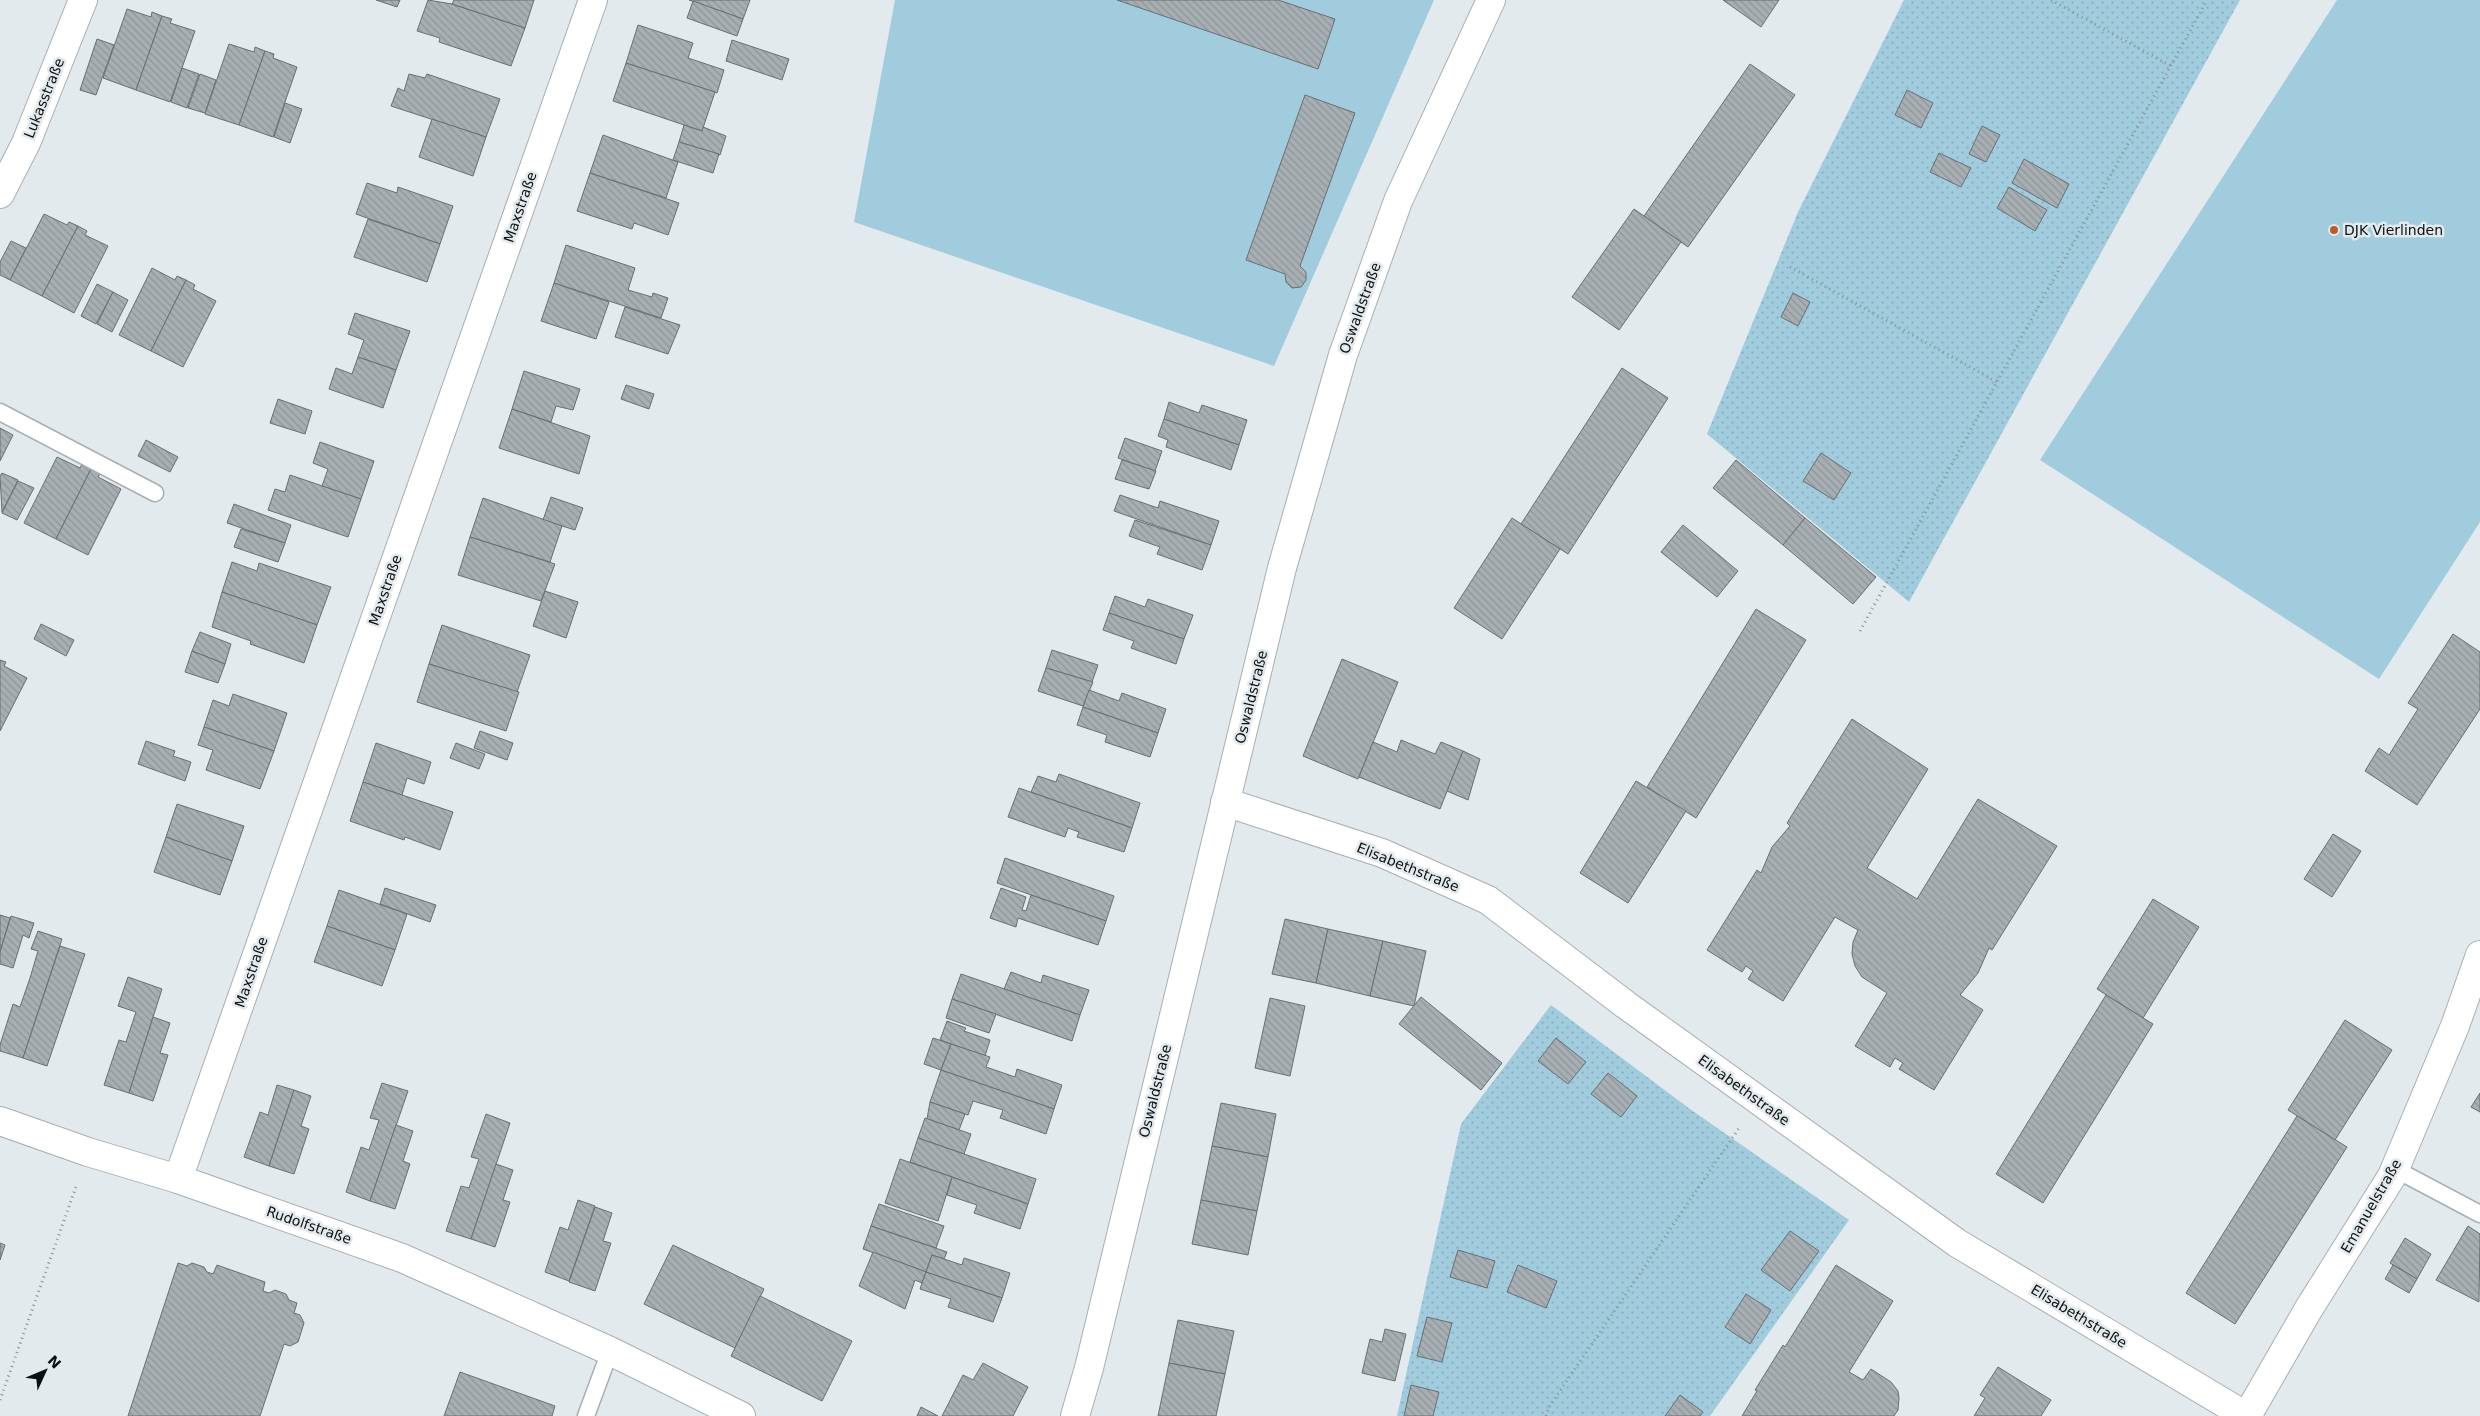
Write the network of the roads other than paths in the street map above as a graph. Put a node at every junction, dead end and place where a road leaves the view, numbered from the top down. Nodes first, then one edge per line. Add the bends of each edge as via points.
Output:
1 (83, 0) edge
2 (592, 0) edge
3 (1491, 0) edge
4 (0, 194) edge
5 (0, 412) edge
6 (155, 492) dead end
7 (1225, 802) junction
8 (2480, 955) edge
9 (0, 1121) edge
10 (2395, 1169) junction
11 (178, 1179) junction
12 (2480, 1214) edge
13 (610, 1351) junction
14 (586, 1416) edge
15 (741, 1416) edge
16 (1075, 1416) edge
17 (2247, 1416) edge

1 - 4 street, Lukasstraße via 26,143
2 - 11 street, Maxstraße
3 - 7 street, Oswaldstraße via 1398,201 1343,355 1282,568
5 - 6 lane
7 - 16 street, Oswaldstraße
7 - 17 street, Elisabethstraße via 1382,853 1488,900 1626,1005 1956,1243
8 - 10 street, Emanuelstraße via 2455,1026
9 - 11 street, Rudolfstraße
10 - 12 lane
10 - 17 street, Emanuelstraße
11 - 13 street, Rudolfstraße via 402,1258
13 - 14 lane
13 - 15 street, Rudolfstraße

